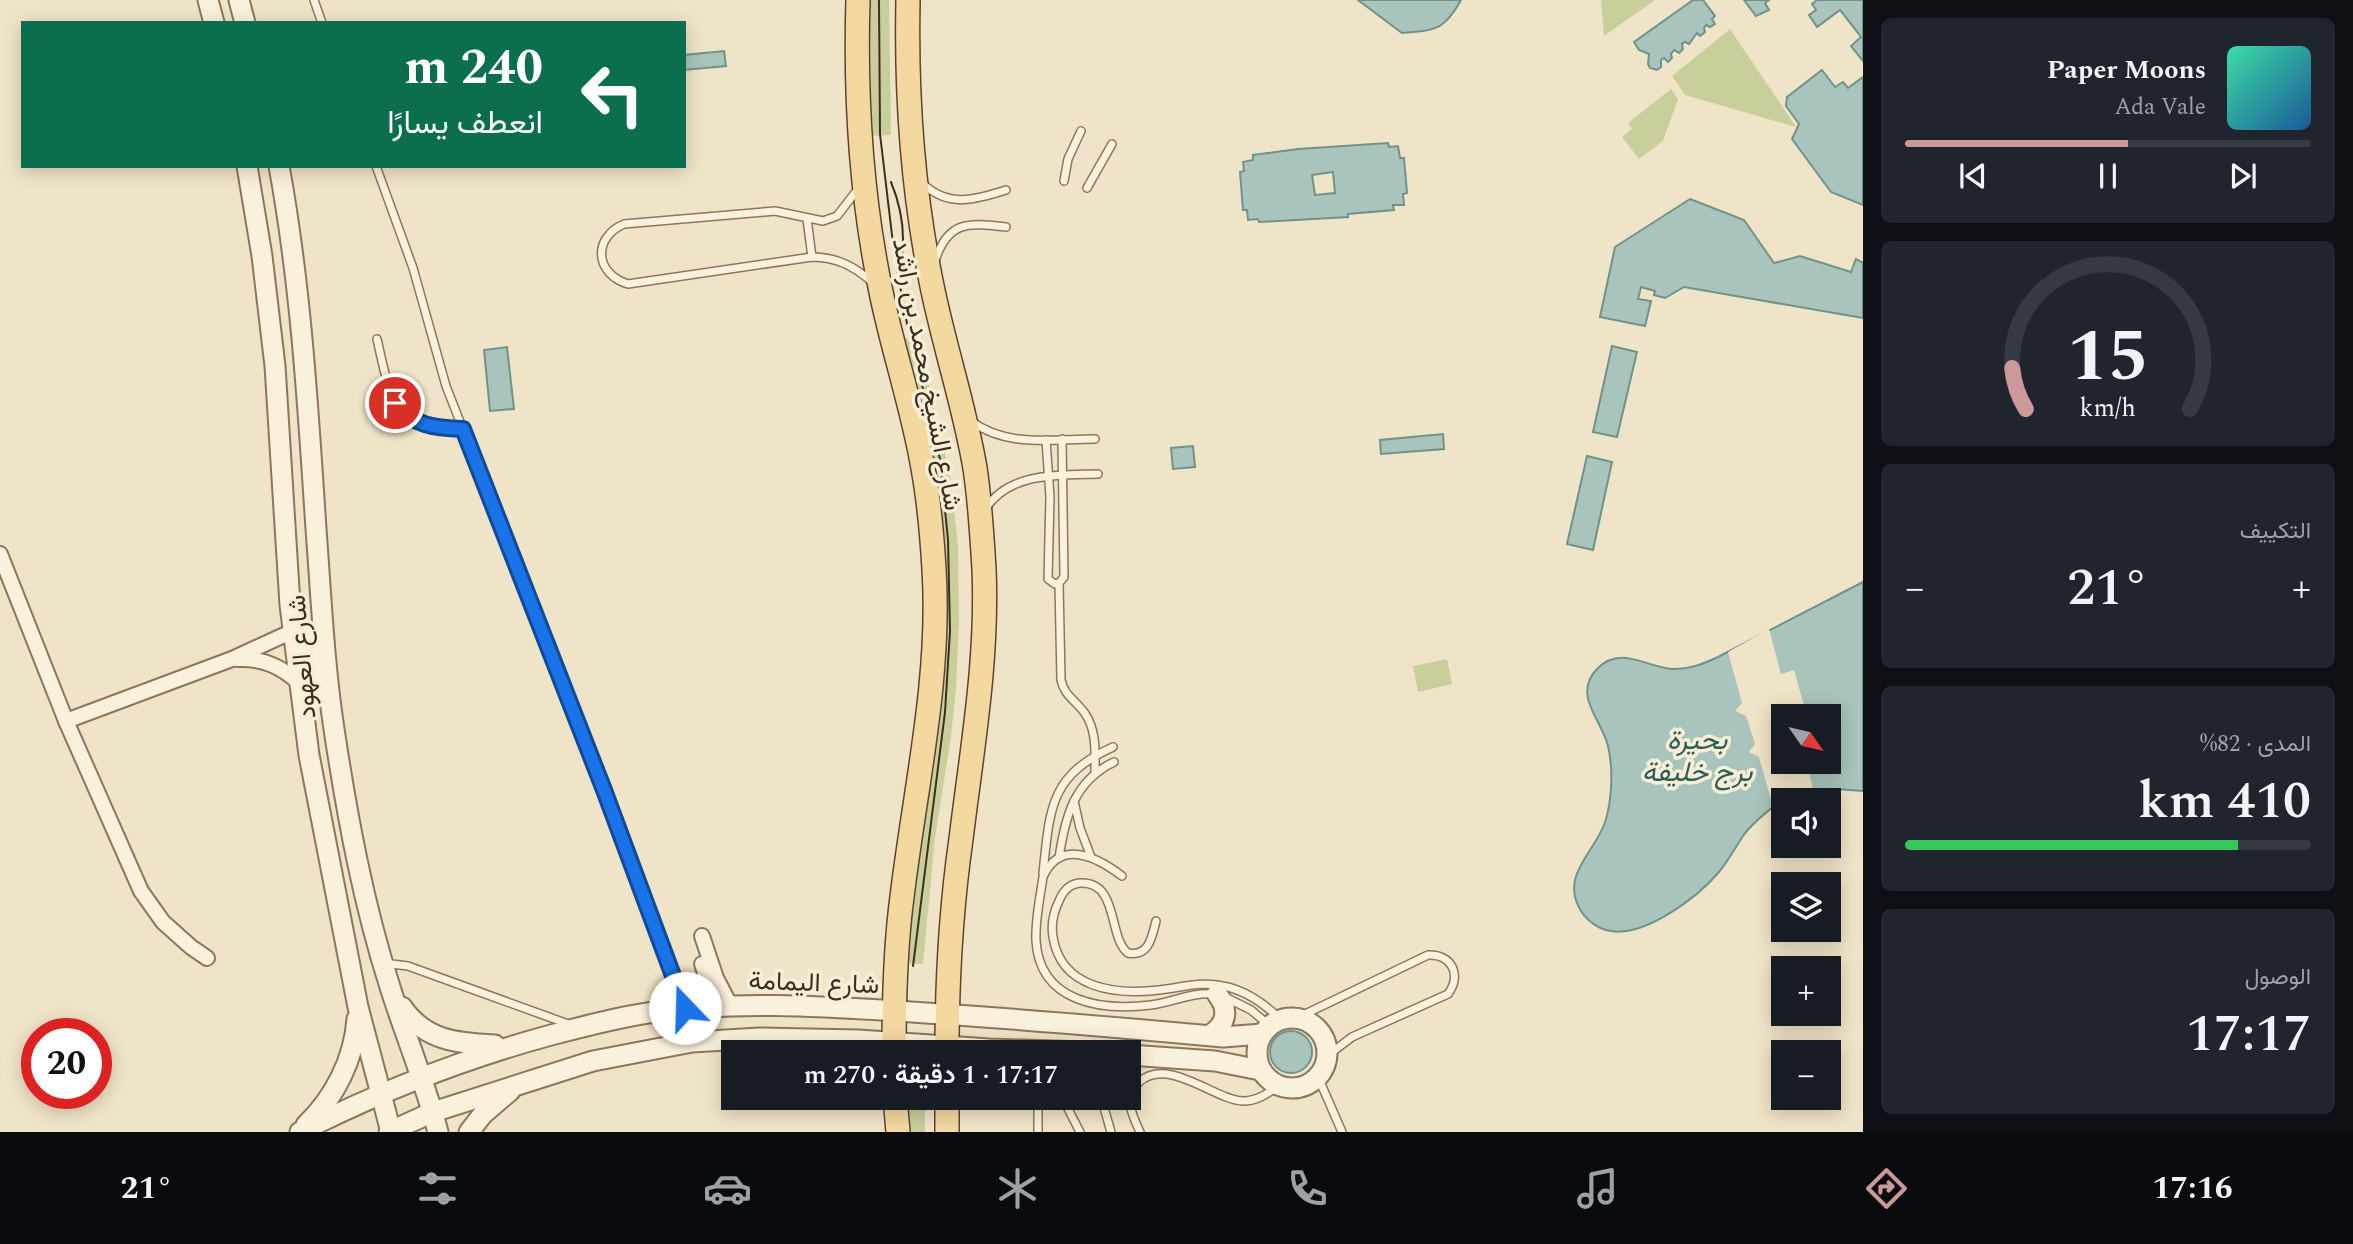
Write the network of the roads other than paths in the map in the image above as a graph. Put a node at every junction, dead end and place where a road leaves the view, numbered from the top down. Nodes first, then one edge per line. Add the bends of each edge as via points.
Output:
1 (208, 0) edge
2 (239, 0) edge
3 (314, 0) edge
4 (858, 0) edge
5 (908, 0) edge
6 (213, 21) edge
7 (244, 21) edge
8 (321, 21) edge
9 (1081, 131) dead end
10 (1112, 144) dead end
11 (247, 168) edge
12 (279, 168) edge
13 (377, 168) edge
14 (914, 170) junction
15 (863, 179) junction
16 (1064, 181) dead end
17 (1087, 188) dead end
18 (1006, 190) dead end
19 (807, 219) junction
20 (1006, 227) dead end
21 (812, 257) junction
22 (930, 278) junction
23 (881, 293) junction
24 (377, 339) dead end
25 (961, 412) junction
26 (463, 429) junction
27 (1062, 439) junction
28 (1095, 439) dead end
29 (1046, 440) junction
30 (1064, 474) junction
31 (1098, 474) dead end
32 (1049, 476) junction
33 (981, 522) junction
34 (0, 554) edge
35 (1059, 583) junction
36 (293, 631) junction
37 (232, 659) junction
38 (299, 683) junction
39 (66, 721) junction
40 (333, 726) junction
41 (1114, 747) dead end
42 (1095, 755) junction
43 (1114, 762) dead end
44 (1094, 773) junction
45 (1073, 798) junction
46 (1091, 857) junction
47 (1059, 858) junction
48 (1122, 876) dead end
49 (1043, 877) junction
50 (1156, 921) dead end
51 (207, 958) dead end
52 (383, 963) junction
53 (390, 988) junction
54 (1217, 994) junction
55 (730, 1005) junction
56 (709, 1006) junction
57 (358, 1007) junction
58 (685, 1008) junction
59 (894, 1011) junction
60 (948, 1014) junction
61 (1278, 1024) junction
62 (578, 1028) junction
63 (1210, 1035) junction
64 (721, 1040) edge
65 (726, 1040) edge
66 (790, 1040) edge
67 (894, 1040) edge
68 (947, 1040) edge
69 (510, 1046) junction
70 (1141, 1056) edge
71 (1327, 1056) junction
72 (1260, 1070) junction
73 (422, 1076) junction
74 (1318, 1077) junction
75 (522, 1082) junction
76 (1278, 1086) junction
77 (381, 1093) junction
78 (896, 1110) edge
79 (947, 1110) edge
80 (1038, 1110) edge
81 (1069, 1110) edge
82 (1105, 1110) edge
83 (433, 1112) junction
84 (411, 1127) edge
85 (299, 1132) edge
86 (390, 1132) edge
87 (438, 1132) edge
88 (469, 1132) edge
89 (898, 1132) edge
90 (947, 1132) edge
91 (1038, 1132) edge
92 (1080, 1132) edge
93 (1111, 1132) edge
94 (1140, 1132) edge
95 (1342, 1132) edge

1 - 6 street
2 - 7 street
3 - 8 lane
4 - 15 main road, شارع الشيخ محمد بن راشد
5 - 14 main road, شارع الشيخ محمد بن راشد
9 - 16 lane
10 - 17 lane
11 - 36 street, شارع العهود via 275,366
12 - 40 street, شارع العهود via 304,341
13 - 26 lane
14 - 18 lane via 930,190 954,200
14 - 22 main road, شارع الشيخ محمد بن راشد
15 - 19 lane via 837,216
15 - 23 main road, شارع الشيخ محمد بن راشد
19 - 21 lane
19 - 21 lane via 775,211 624,224 604,242 602,261 611,276 628,284
20 - 22 lane via 978,224 954,230 939,248
21 - 23 lane via 851,266
22 - 25 main road, شارع الشيخ محمد بن راشد
23 - 59 main road, شارع الشيخ محمد بن راشد via 923,468 936,622 927,722 901,900
24 - 26 lane via 390,391 404,413 426,426
25 - 29 lane via 994,435
25 - 33 main road, شارع الشيخ محمد بن راشد
26 - 58 lane
27 - 28 lane
27 - 29 lane
27 - 30 lane
29 - 32 lane
30 - 31 lane
30 - 32 lane
30 - 35 lane via 1064,577
32 - 33 lane via 1001,491
32 - 35 lane via 1048,579
33 - 60 main road, شارع الشيخ محمد بن راشد via 983,667 960,842
34 - 39 street
35 - 42 lane via 1061,680 1066,694 1090,724
36 - 37 street
36 - 38 street, شارع العهود
36 - 40 street via 309,643 319,693
37 - 38 street via 266,662
37 - 39 street
38 - 57 street, شارع العهود via 314,791
39 - 51 street via 141,891 163,922
40 - 52 street, شارع العهود
41 - 42 lane
42 - 44 lane
42 - 49 lane via 1070,775 1054,802
43 - 44 lane
44 - 45 lane
45 - 46 lane
45 - 47 lane
46 - 47 lane
46 - 48 lane
47 - 49 lane
49 - 54 lane via 1036,944 1045,971 1063,992 1102,1006 1143,1006
50 - 61 lane via 1145,950 1128,953 1102,894 1087,883 1077,883 1062,894 1055,909 1053,939 1069,971 1099,988 1157,991 1220,985 1259,1001
52 - 53 street, شارع العهود
52 - 62 lane via 408,966
53 - 69 street via 413,1021 435,1037
53 - 73 street, شارع العهود
54 - 61 lane
54 - 63 street via 1225,1016
55 - 56 street, شارع اليمامة
55 - 56 street via 698,937
55 - 59 street, شارع اليمامة
56 - 58 street, شارع اليمامة
57 - 77 street, شارع العهود
57 - 85 street via 342,1076
58 - 62 street, شارع اليمامة
59 - 60 street, شارع اليمامة
59 - 67 main road, شارع الشيخ محمد بن راشد
60 - 63 street, شارع اليمامة
60 - 68 main road, شارع الشيخ محمد بن راشد
61 - 63 street, شارع اليمامة via 1237,1037
61 - 71 street via 1310,1023 1320,1031
61 - 71 lane via 1428,955 1450,962 1456,978 1448,994 1352,1037
61 - 72 street via 1257,1045
62 - 69 street, شارع اليمامة
64 - 75 street via 626,1053
65 - 66 street
69 - 73 street, شارع اليمامة
70 - 72 street via 1216,1061
71 - 74 street
72 - 76 street
73 - 77 street, شارع اليمامة
73 - 83 street, شارع العهود
74 - 76 street via 1300,1088
74 - 95 lane
75 - 83 street
75 - 88 street via 501,1096
76 - 94 lane via 1263,1097 1240,1101 1186,1079 1144,1078 1129,1103
77 - 84 street
77 - 85 street, شارع اليمامة
77 - 86 street, شارع العهود
78 - 89 main road
79 - 90 main road
80 - 91 lane
81 - 92 lane
82 - 93 lane
83 - 84 street
83 - 87 street, شارع العهود
84 - 86 street

